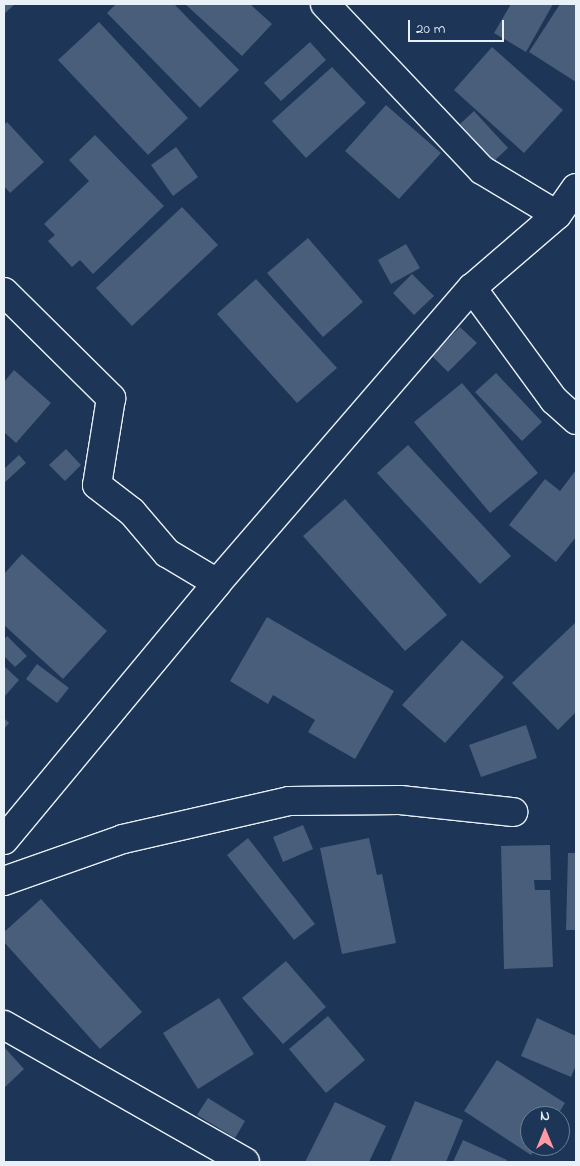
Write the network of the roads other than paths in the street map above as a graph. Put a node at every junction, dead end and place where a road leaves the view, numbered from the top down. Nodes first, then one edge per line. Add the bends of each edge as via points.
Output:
1 (326, 4) edge
2 (576, 188) edge
3 (557, 215) junction
4 (472, 288) junction
5 (4, 292) edge
6 (576, 420) edge
7 (217, 584) junction
8 (513, 812) dead end
9 (4, 840) edge
10 (4, 881) edge
11 (4, 1025) edge
12 (244, 1162) edge

1 - 3 street via 482,170
2 - 3 street
3 - 4 street
4 - 6 street via 554,400
4 - 7 street
5 - 7 street via 111,398 97,486 132,512 167,553
7 - 9 street
8 - 10 street via 400,800 288,801 123,839
11 - 12 street

